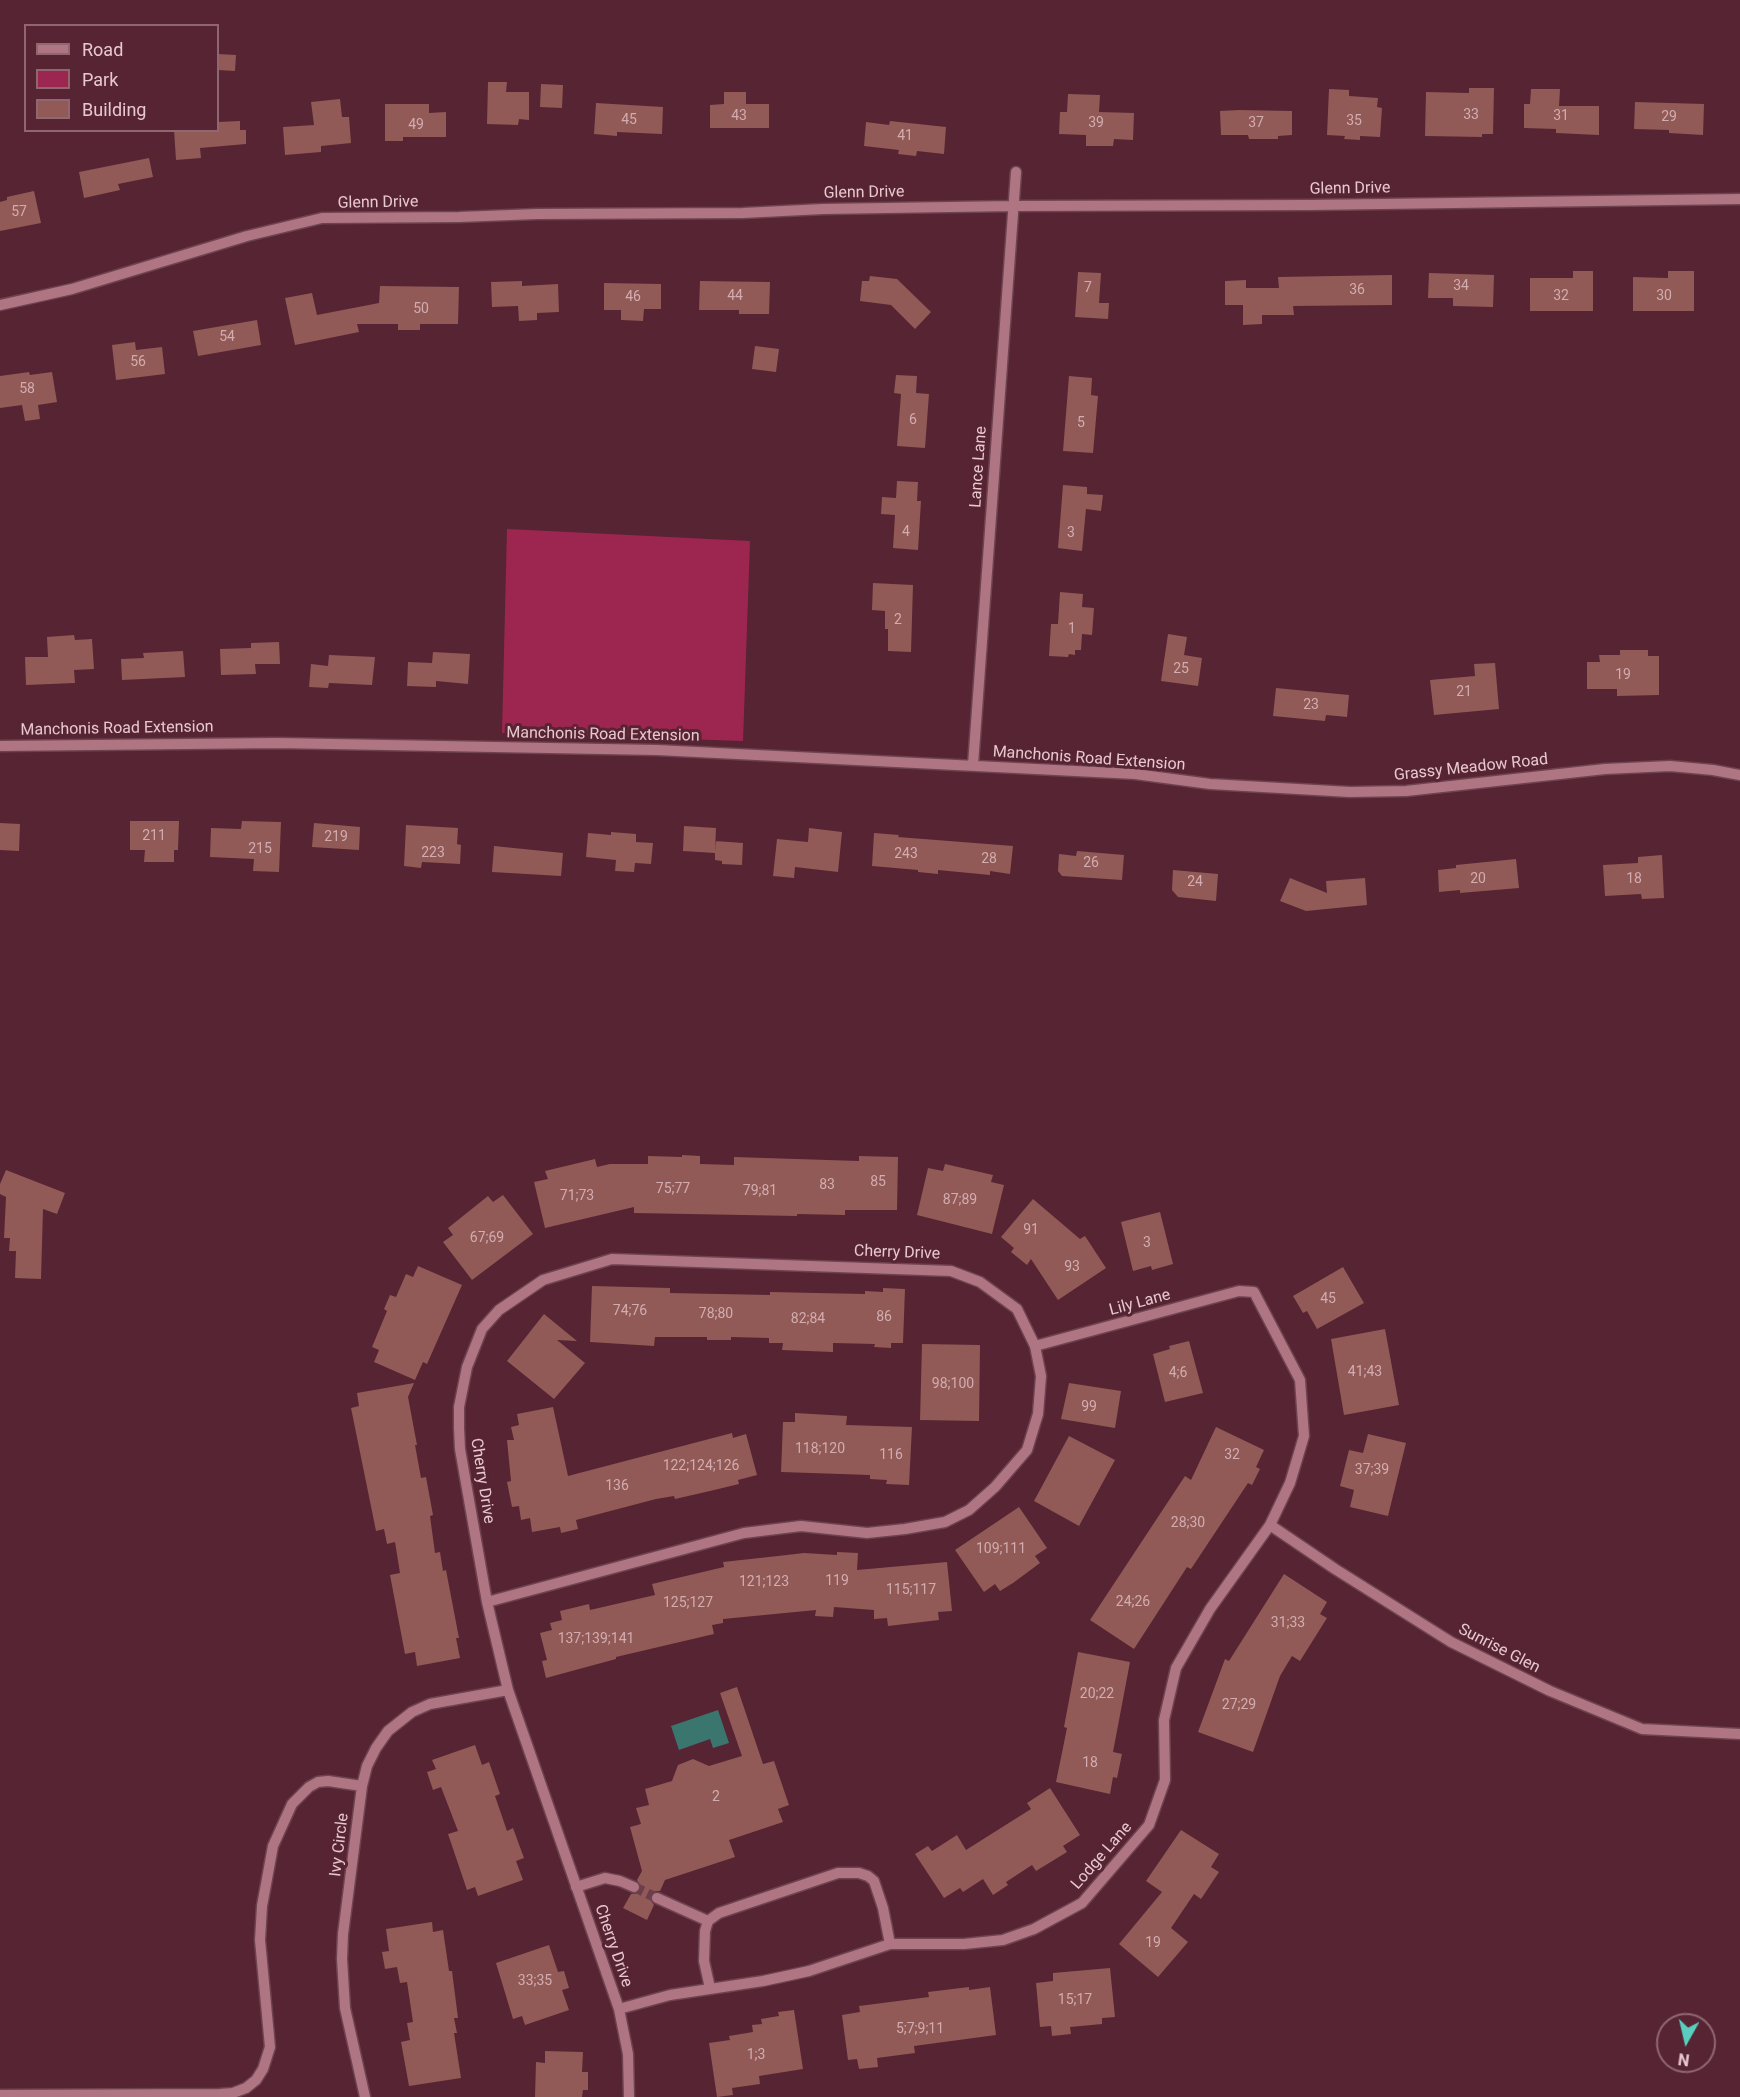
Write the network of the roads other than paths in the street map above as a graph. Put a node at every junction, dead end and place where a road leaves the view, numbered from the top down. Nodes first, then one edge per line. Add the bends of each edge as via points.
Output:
1 (1016, 172) dead end
2 (1740, 199) edge
3 (1012, 206) junction
4 (0, 304) edge
5 (0, 746) edge
6 (973, 765) junction
7 (1740, 775) edge
8 (1204, 783) joint
9 (1254, 1292) joint
10 (1035, 1346) junction
11 (1270, 1525) junction
12 (487, 1602) junction
13 (508, 1689) junction
14 (1740, 1734) edge
15 (363, 1786) junction
16 (576, 1887) junction
17 (634, 1887) tunnel mouth
18 (657, 1898) tunnel mouth
19 (708, 1921) junction
20 (890, 1944) junction
21 (710, 1988) junction
22 (619, 2009) junction
23 (0, 2096) edge
24 (365, 2097) edge
25 (629, 2097) edge

1 - 3 street, Lance Lane
2 - 3 street, Glenn Drive
3 - 4 street, Glenn Drive via 322,219 288,225 72,289
3 - 6 street, Lance Lane
5 - 6 street, Manchonis Road Extension via 285,743 657,750
6 - 8 street, Manchonis Road Extension via 1135,774
7 - 8 street, Grassy Meadow Road via 1670,766 1605,769 1406,791
9 - 10 street, Lily Lane via 1239,1291
9 - 11 street, Lodge Lane via 1300,1380 1303,1413 1304,1436 1290,1483
10 - 12 street, Cherry Drive via 1041,1376 1039,1405 1027,1450 995,1488 969,1510 945,1522 867,1533 801,1526 744,1533
10 - 12 street, Cherry Drive via 1017,1309 980,1282 951,1270 612,1258 543,1280 499,1310 482,1329 462,1387 460,1449
11 - 14 street, Sunrise Glen via 1451,1642 1550,1691 1642,1729
11 - 20 street, Lodge Lane via 1210,1609 1176,1668 1164,1720 1165,1780 1149,1825 1082,1903 1034,1929 1003,1940
12 - 13 street, Cherry Drive
13 - 15 street, Ivy Circle via 430,1704 403,1718 376,1748
13 - 16 street, Cherry Drive
15 - 23 street via 318,1782 309,1787 292,1804 273,1846 260,1940 270,2047 256,2080 246,2088 220,2094
15 - 24 street, Ivy Circle via 342,1959 345,2008
16 - 17 street via 605,1878
16 - 22 street, Cherry Drive
18 - 19 street
19 - 20 street via 719,1913 835,1873 852,1872 874,1881
19 - 21 street via 704,1961
20 - 21 street, Lodge Lane via 809,1971 763,1982
21 - 22 street, Lodge Lane
22 - 25 street, Cherry Drive via 628,2054

